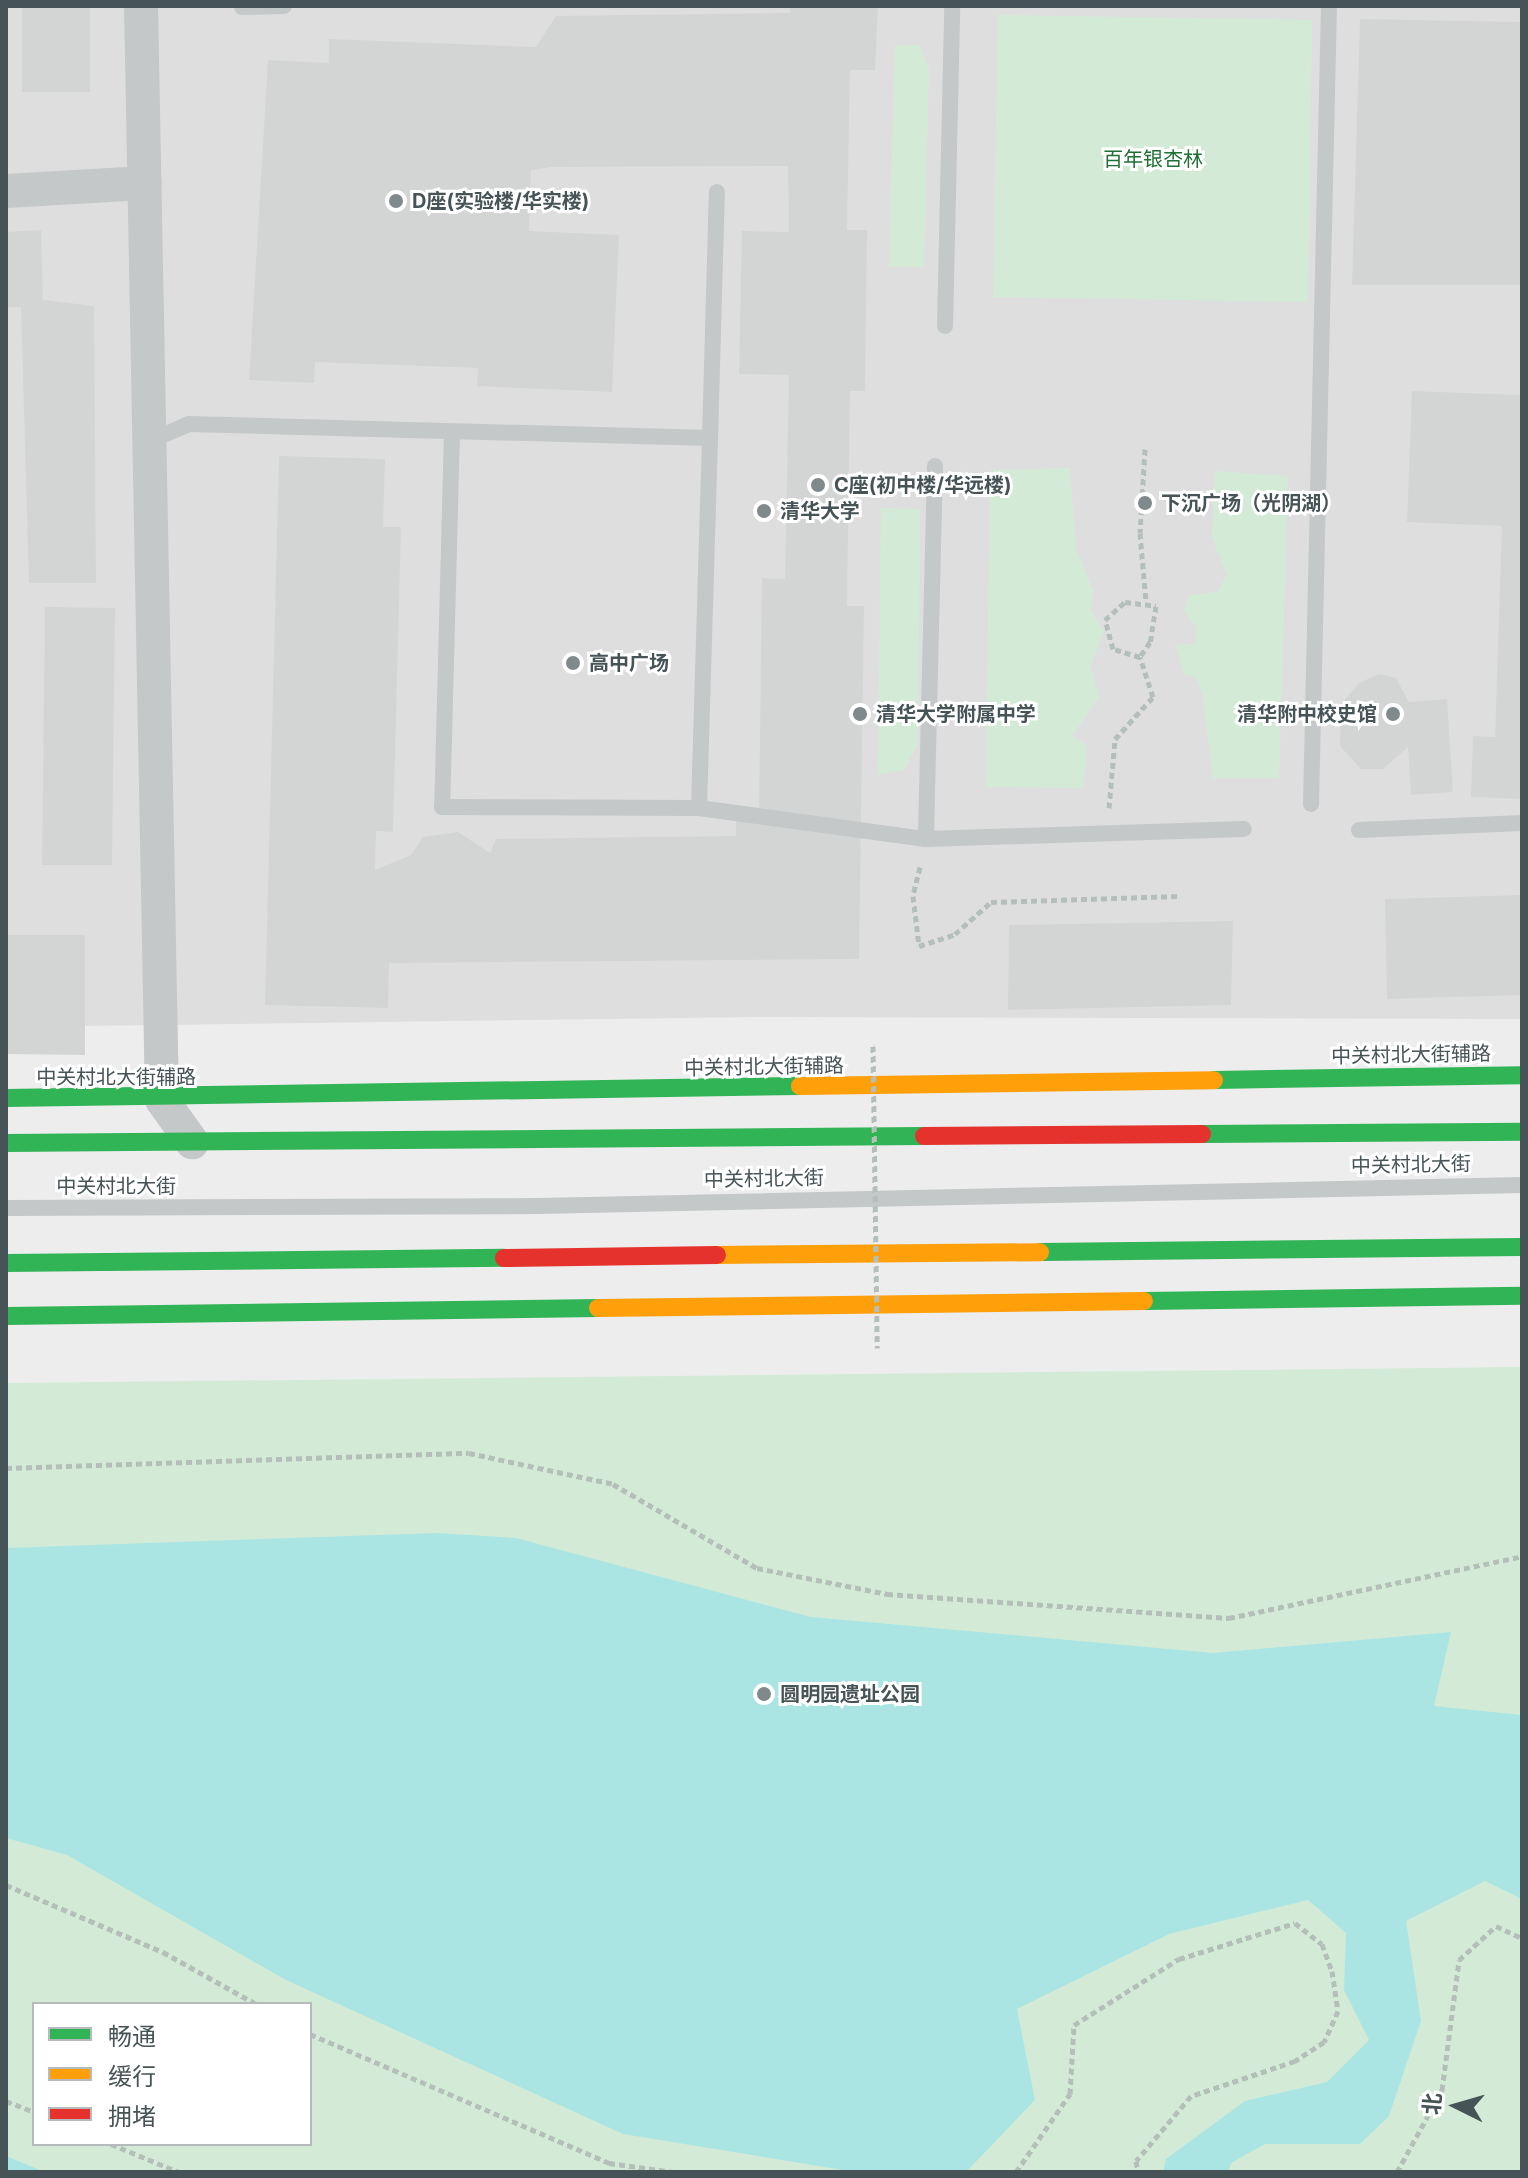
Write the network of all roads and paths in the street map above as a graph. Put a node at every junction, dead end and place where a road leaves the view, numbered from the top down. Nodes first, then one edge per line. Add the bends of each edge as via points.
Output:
1 (141, 6) edge
2 (284, 6) edge
3 (952, 6) edge
4 (1329, 6) edge
5 (242, 7) edge
6 (145, 183) junction
7 (6, 191) edge
8 (717, 192) dead end
9 (945, 326) dead end
10 (452, 432) junction
11 (710, 438) junction
12 (152, 440) junction
13 (1145, 449) dead end
14 (935, 466) dead end
15 (1146, 601) junction
16 (1140, 657) junction
17 (1311, 804) dead end
18 (699, 808) junction
19 (1522, 823) edge
20 (1244, 829) dead end
21 (1359, 830) dead end
22 (1107, 833) junction
23 (926, 839) junction
24 (1179, 896) dead end
25 (873, 1046) dead end
26 (1522, 1075) edge
27 (6, 1098) edge
28 (162, 1100) junction
29 (1522, 1132) edge
30 (192, 1142) junction
31 (6, 1143) edge
32 (1522, 1185) edge
33 (6, 1208) edge
34 (1522, 1247) edge
35 (6, 1263) edge
36 (1522, 1296) edge
37 (6, 1316) edge
38 (877, 1348) dead end
39 (6, 1468) edge
40 (1522, 1556) edge
41 (6, 1885) edge
42 (1522, 1938) edge
43 (252, 2002) edge
44 (312, 2035) edge
45 (6, 2101) edge
46 (32, 2111) edge
47 (116, 2146) edge
48 (179, 2172) edge
49 (673, 2172) edge
50 (1016, 2172) edge
51 (1138, 2172) edge
52 (1397, 2172) edge

1 - 6 street
2 - 5 lane
3 - 9 lane
4 - 17 lane
6 - 7 street
6 - 12 street
8 - 11 lane
10 - 11 lane
10 - 12 lane via 189,424
10 - 18 lane via 442,807
11 - 18 lane
12 - 28 street
13 - 15 path via 1140,533
14 - 23 lane
15 - 16 path via 1156,606 1150,642
15 - 16 path via 1125,602 1105,620 1113,649
16 - 22 path via 1153,697 1115,739
18 - 23 lane
19 - 21 lane
20 - 22 lane
22 - 23 lane
23 - 24 path via 913,896 919,946 955,934 991,902
25 - 38 path, bridge
26 - 28 street, 中关村北大街辅路
27 - 28 street, 中关村北大街辅路
28 - 30 street
29 - 30 street, 中关村北大街
30 - 31 street, 中关村北大街
32 - 33 lane, 中关村北大街 via 539,1206
34 - 35 street
36 - 37 street
39 - 40 path via 469,1453 613,1484 757,1568 887,1594 1229,1618
41 - 43 path via 163,1952
42 - 52 path via 1496,1926 1459,1960 1442,2090
44 - 49 path via 609,2163
45 - 46 path
47 - 48 path
50 - 51 path via 1070,2094 1074,2025 1179,1959 1295,1923 1322,1944 1332,1971 1338,2011 1324,2042 1295,2061 1191,2096 1136,2161

